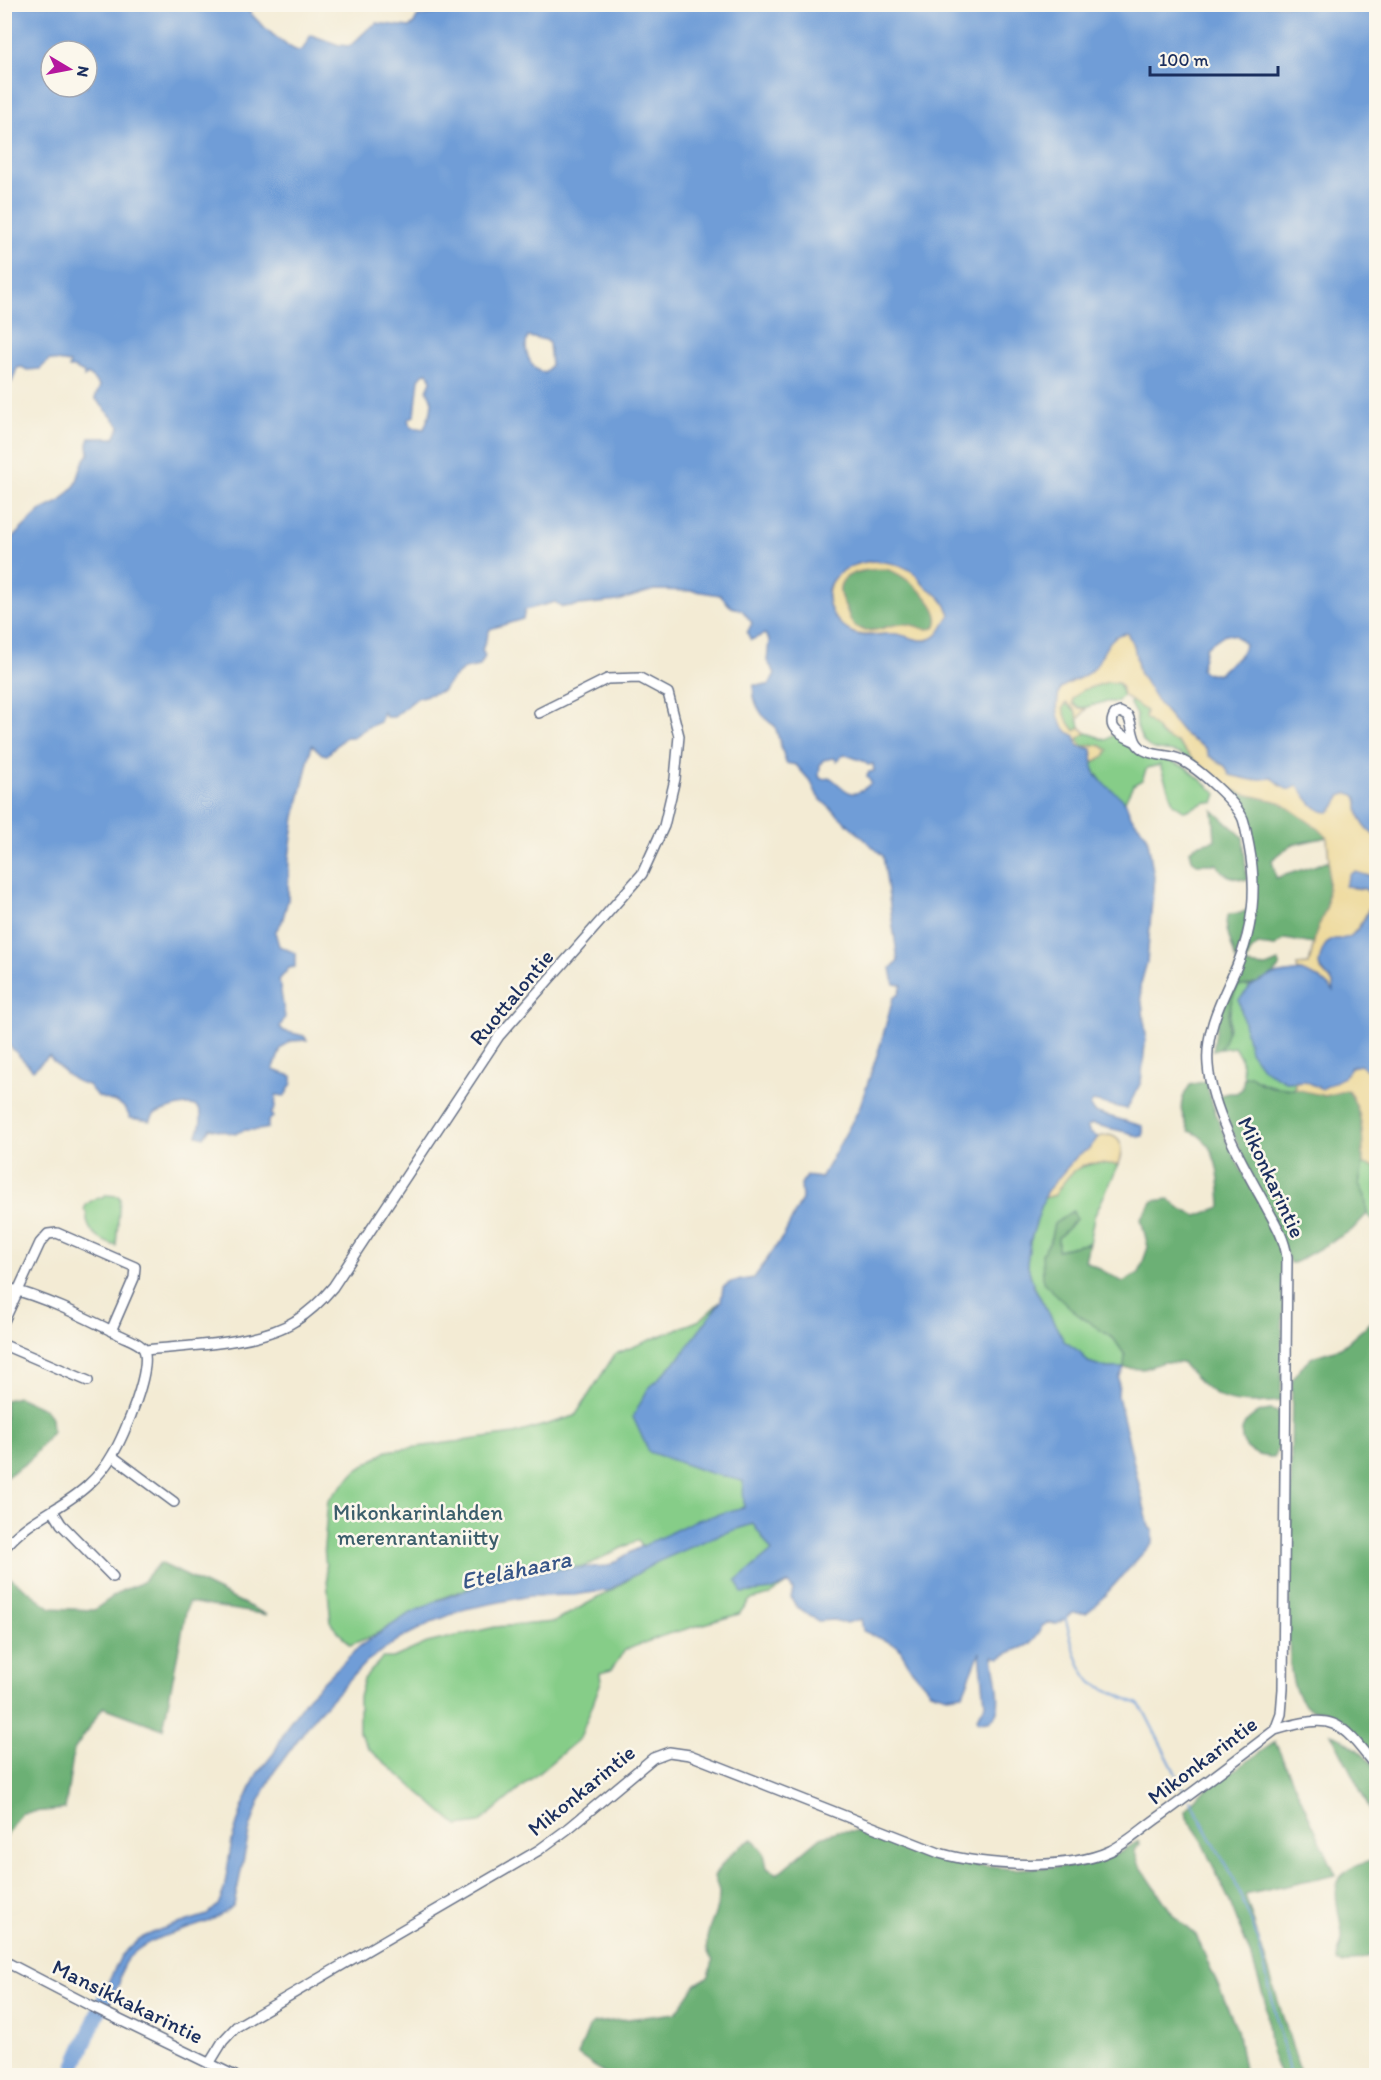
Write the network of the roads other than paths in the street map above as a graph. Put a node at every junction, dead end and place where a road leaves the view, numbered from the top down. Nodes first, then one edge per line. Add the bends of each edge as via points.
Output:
1 (539, 713) dead end
2 (1136, 742) dead end
3 (4, 1287) edge
4 (19, 1291) junction
5 (4, 1321) edge
6 (111, 1331) junction
7 (4, 1345) edge
8 (144, 1350) junction
9 (88, 1381) dead end
10 (112, 1456) junction
11 (174, 1502) dead end
12 (53, 1511) junction
13 (4, 1549) edge
14 (113, 1577) dead end
15 (1275, 1730) junction
16 (1377, 1767) edge
17 (4, 1961) edge
18 (210, 2064) junction
19 (235, 2076) edge

1 - 8 street, Ruottalontie via 607,679 640,678 668,693 679,736 675,779 664,826 642,874 499,1036 323,1299 295,1322 265,1334
2 - 15 street, Mikonkarintie via 1154,754 1188,763 1231,802 1243,820 1252,863 1254,894 1249,936 1212,1023 1208,1064 1223,1121 1282,1235 1287,1257 1283,1689
3 - 4 street
4 - 5 street
4 - 6 street
4 - 6 street via 44,1236 66,1236 136,1270
6 - 8 street
7 - 9 street
8 - 10 street via 143,1378 130,1419
10 - 11 street
10 - 12 street via 88,1486
12 - 13 street
12 - 14 street
15 - 16 street via 1314,1721 1331,1722 1350,1733
15 - 18 street, Mikonkarintie via 1116,1848 1084,1859 1050,1862 989,1863 939,1853 690,1755 664,1752 529,1857 236,2027
17 - 18 street, Mansikkakarintie
18 - 19 street, Mansikkakarintie

